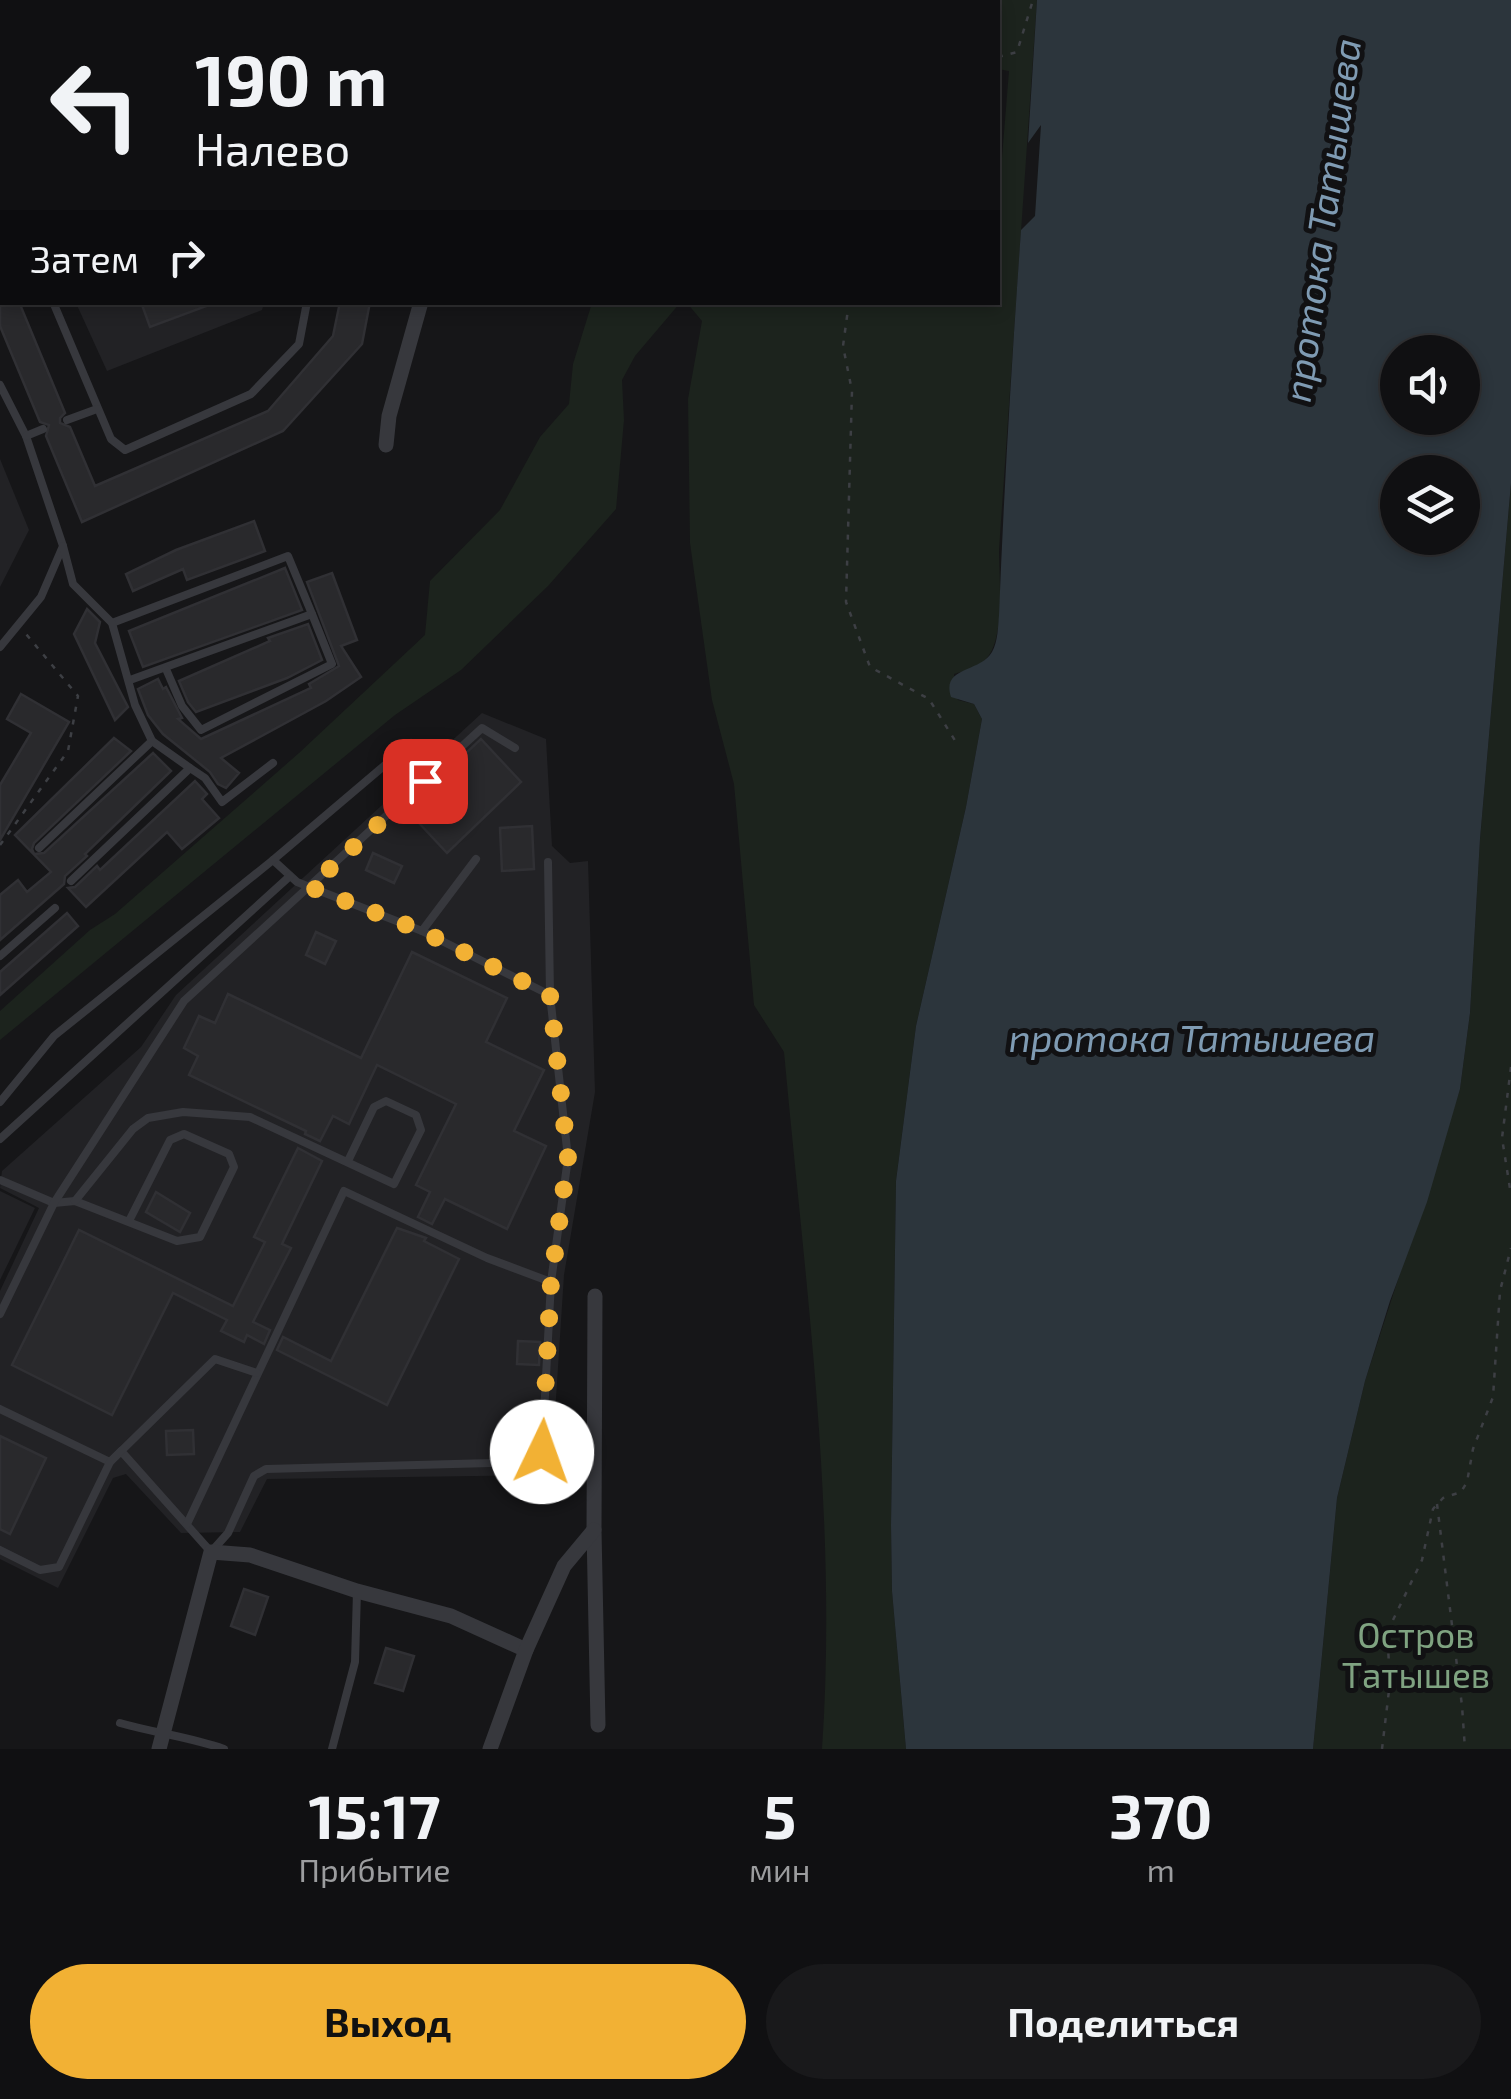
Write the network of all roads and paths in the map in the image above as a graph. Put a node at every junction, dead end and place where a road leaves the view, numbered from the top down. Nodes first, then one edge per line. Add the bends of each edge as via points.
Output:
1 (1033, 0) edge
2 (1000, 56) edge
3 (54, 305) edge
4 (306, 305) edge
5 (420, 305) edge
6 (849, 305) edge
7 (0, 385) edge
8 (97, 409) junction
9 (68, 420) dead end
10 (44, 430) dead end
11 (26, 436) junction
12 (386, 445) dead end
13 (64, 546) junction
14 (312, 614) junction
15 (112, 623) junction
16 (26, 634) dead end
17 (0, 647) edge
18 (166, 669) junction
19 (130, 680) junction
20 (152, 741) junction
21 (956, 742) dead end
22 (410, 744) dead end
23 (515, 748) dead end
24 (273, 763) dead end
25 (190, 768) junction
26 (0, 845) edge
27 (39, 848) dead end
28 (272, 860) junction
29 (476, 860) dead end
30 (548, 862) dead end
31 (290, 876) junction
32 (72, 881) dead end
33 (310, 887) junction
34 (55, 908) dead end
35 (422, 931) junction
36 (0, 956) edge
37 (550, 995) junction
38 (1511, 1067) edge
39 (0, 1102) edge
40 (0, 1138) edge
41 (348, 1161) junction
42 (0, 1180) edge
43 (1511, 1195) edge
44 (75, 1200) junction
45 (54, 1204) junction
46 (129, 1222) junction
47 (1511, 1248) edge
48 (551, 1282) junction
49 (595, 1296) dead end
50 (0, 1314) edge
51 (257, 1373) junction
52 (0, 1409) edge
53 (121, 1451) junction
54 (110, 1462) junction
55 (1437, 1502) junction
56 (188, 1524) junction
57 (594, 1530) junction
58 (0, 1550) edge
59 (211, 1552) junction
60 (357, 1591) junction
61 (526, 1650) junction
62 (120, 1723) dead end
63 (598, 1725) dead end
64 (162, 1742) edge
65 (224, 1749) edge
66 (332, 1749) edge
67 (490, 1749) edge
68 (1382, 1749) edge
69 (1465, 1749) edge

1 - 2 path via 1017,52
3 - 8 lane
4 - 8 lane via 299,344 251,394 125,450 111,439
5 - 12 street
6 - 21 path via 842,346 852,391 846,602 870,667 929,699
7 - 11 lane
8 - 9 lane
10 - 11 lane
11 - 13 lane
13 - 15 lane via 73,584
13 - 17 lane via 41,597
14 - 15 lane via 288,556
14 - 18 lane
14 - 18 lane via 332,664 201,730
15 - 19 lane
16 - 26 path via 78,696 68,751
18 - 19 lane
19 - 20 lane
20 - 25 lane
20 - 27 lane
22 - 28 lane
23 - 33 lane via 482,728
24 - 25 lane via 222,802
25 - 32 lane
28 - 31 lane
28 - 39 lane via 54,1036
29 - 35 lane
30 - 37 lane
31 - 33 lane
31 - 40 lane
33 - 35 lane
33 - 45 lane via 184,1000
34 - 36 lane
35 - 37 lane
37 - 48 lane via 568,1158
38 - 43 path via 1502,1138
41 - 41 lane via 394,1184 420,1130 416,1115 386,1101 374,1107
41 - 44 lane via 250,1117 183,1112 133,1128
42 - 45 lane
44 - 45 lane
44 - 46 lane
45 - 50 lane
46 - 46 lane via 176,1241 200,1237 234,1167 228,1154 184,1134 170,1140
47 - 55 path via 1488,1414 1467,1482
48 - 51 lane via 344,1191
48 - 59 lane via 542,1452 532,1462 266,1469 254,1476 228,1533
49 - 57 street
51 - 53 lane via 216,1359
51 - 56 lane
52 - 54 lane
53 - 54 lane
53 - 56 lane
54 - 58 lane via 59,1567 40,1570
55 - 68 path via 1422,1560 1392,1620
55 - 69 path
56 - 59 lane
57 - 61 street via 564,1566
57 - 63 street
59 - 60 street via 250,1555
59 - 64 street
60 - 61 street via 452,1616
60 - 66 lane via 355,1662
61 - 67 street
62 - 64 lane
64 - 65 lane via 196,1739

